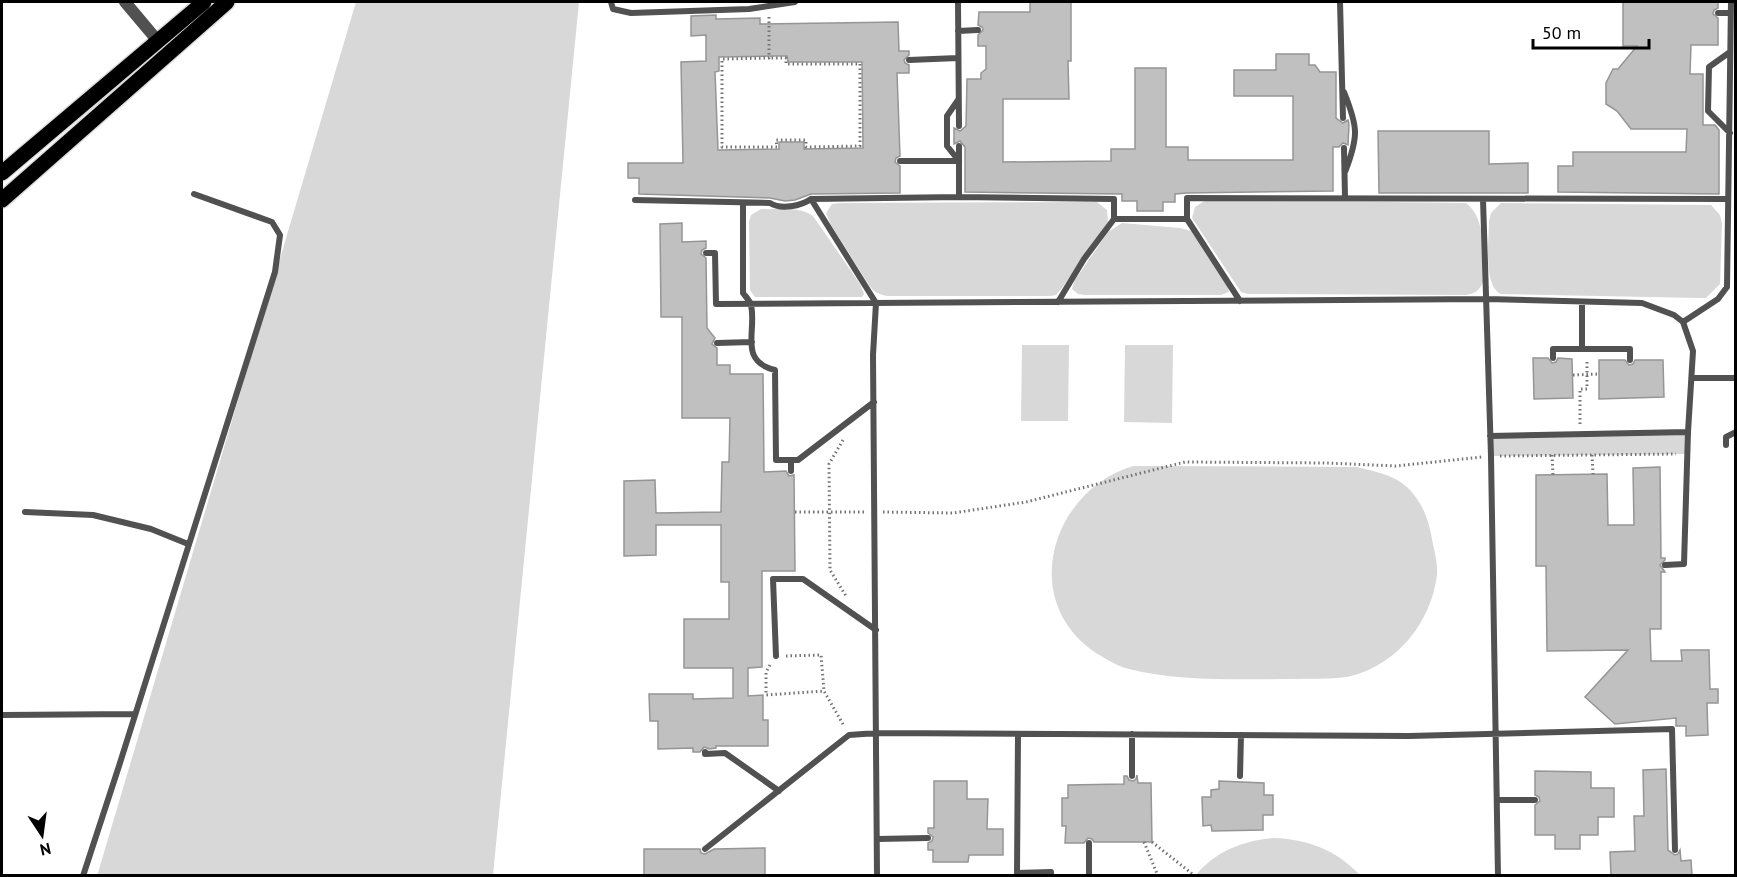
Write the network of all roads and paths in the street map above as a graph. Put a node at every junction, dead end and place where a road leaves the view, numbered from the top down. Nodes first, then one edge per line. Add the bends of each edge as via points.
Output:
1 (125, 2) edge
2 (204, 2) edge
3 (227, 2) edge
4 (611, 2) edge
5 (795, 2) edge
6 (951, 2) edge
7 (957, 2) edge
8 (1340, 2) edge
9 (1731, 2) edge
10 (769, 6) junction
11 (1718, 13) dead end
12 (1730, 13) junction
13 (978, 30) dead end
14 (958, 31) junction
15 (157, 40) junction
16 (1730, 52) junction
17 (769, 58) junction
18 (958, 58) junction
19 (909, 60) dead end
20 (1342, 88) junction
21 (958, 100) junction
22 (1343, 118) dead end
23 (958, 126) dead end
24 (1730, 133) junction
25 (959, 146) dead end
26 (1344, 148) dead end
27 (900, 161) dead end
28 (959, 161) junction
29 (1345, 172) junction
30 (2, 173) edge
31 (194, 194) dead end
32 (959, 198) junction
33 (1345, 198) junction
34 (1483, 199) junction
35 (1728, 199) junction
36 (2, 200) edge
37 (635, 200) dead end
38 (811, 200) junction
39 (743, 203) junction
40 (1150, 210) dead end
41 (1114, 219) junction
42 (1150, 219) junction
43 (1187, 219) junction
44 (706, 253) dead end
45 (1487, 299) junction
46 (1240, 301) junction
47 (1058, 302) junction
48 (1582, 302) junction
49 (751, 303) junction
50 (876, 303) junction
51 (1683, 322) junction
52 (752, 342) junction
53 (717, 343) dead end
54 (1584, 349) junction
55 (1553, 358) dead end
56 (1630, 360) dead end
57 (1587, 373) junction
58 (1599, 374) dead end
59 (1573, 375) dead end
60 (1692, 378) junction
61 (1736, 378) edge
62 (874, 402) junction
63 (857, 415) junction
64 (1688, 432) junction
65 (1736, 432) edge
66 (1580, 434) junction
67 (1490, 435) junction
68 (1726, 445) dead end
69 (1687, 454) junction
70 (1552, 455) junction
71 (1592, 455) junction
72 (1491, 456) junction
73 (791, 460) junction
74 (791, 471) dead end
75 (1593, 474) dead end
76 (1553, 475) dead end
77 (25, 512) dead end
78 (795, 512) dead end
79 (830, 512) junction
80 (874, 512) junction
81 (188, 544) junction
82 (1665, 565) dead end
83 (791, 571) dead end
84 (791, 579) junction
85 (859, 618) junction
86 (876, 630) junction
87 (776, 656) junction
88 (824, 691) junction
89 (135, 714) junction
90 (2, 715) edge
91 (877, 733) junction
92 (1018, 734) junction
93 (1132, 734) junction
94 (1496, 734) junction
95 (849, 735) junction
96 (1241, 735) junction
97 (705, 752) dead end
98 (1132, 776) dead end
99 (1240, 776) dead end
100 (779, 791) junction
101 (1497, 800) junction
102 (1535, 800) dead end
103 (928, 838) dead end
104 (877, 839) junction
105 (1144, 842) dead end
106 (1152, 842) dead end
107 (1089, 843) dead end
108 (705, 849) dead end
109 (1675, 850) dead end
110 (1017, 874) edge
111 (83, 876) edge
112 (877, 876) edge
113 (1051, 876) edge
114 (1089, 876) edge
115 (1158, 876) edge
116 (1195, 876) edge
117 (1498, 876) edge

1 - 15 street
2 - 15 main road
3 - 36 main road
4 - 10 lane via 613,9 632,13
5 - 10 lane
6 - 7 lane
7 - 14 lane
8 - 20 lane
9 - 12 lane
10 - 17 path
11 - 12 lane
12 - 16 lane
13 - 14 lane
14 - 18 lane
15 - 30 main road
16 - 24 lane
16 - 24 lane via 1709,67 1706,90 1708,111
17 - 17 path via 722,59 722,147 777,147 776,140 806,140 806,147 860,146 860,64 786,64 786,58
18 - 19 lane
18 - 21 lane
20 - 22 lane
20 - 29 lane via 1355,120 1354,149
21 - 23 lane
21 - 28 lane via 947,116 947,146
24 - 35 lane
25 - 28 lane
26 - 29 lane
27 - 28 lane
28 - 32 lane
29 - 33 lane
31 - 81 lane via 272,222 280,235 275,272
32 - 38 lane
32 - 41 lane via 1114,199
33 - 34 lane
33 - 43 lane via 1187,198
34 - 35 lane
34 - 45 lane
35 - 51 lane via 1727,287 1718,299
37 - 39 lane
38 - 39 lane via 803,205
38 - 50 lane
39 - 49 lane via 743,293
40 - 42 lane
41 - 42 lane
41 - 47 lane
42 - 43 lane
43 - 46 lane
44 - 49 lane via 715,253 716,304
45 - 46 lane
45 - 48 lane
45 - 67 lane
46 - 47 lane
47 - 50 lane
48 - 51 lane via 1642,303
48 - 54 lane
49 - 50 lane
49 - 52 lane
50 - 62 lane
51 - 60 lane via 1694,351
52 - 53 lane
52 - 73 lane via 757,361 775,370 776,460
54 - 55 lane via 1553,349
54 - 56 lane via 1630,349
54 - 57 path
57 - 58 path
57 - 59 path
57 - 66 path via 1587,388 1580,388
60 - 61 lane
60 - 64 lane
62 - 63 lane
62 - 80 lane
63 - 73 lane via 798,460
63 - 79 path via 830,465
64 - 66 lane
64 - 69 lane
65 - 68 lane via 1726,437
66 - 67 lane
67 - 72 lane
69 - 71 path
69 - 82 lane via 1684,564
70 - 71 path
70 - 72 path
70 - 76 path
71 - 75 path
72 - 80 path via 1396,466 1185,462 1026,502 953,513
72 - 94 lane
73 - 74 lane
77 - 81 lane via 93,515 151,529
78 - 79 path
79 - 80 path
79 - 85 path via 830,570
80 - 86 lane
81 - 89 lane
83 - 84 lane
84 - 85 lane via 803,579
84 - 87 lane via 773,579
85 - 86 lane
86 - 91 lane
87 - 88 path via 821,655
87 - 88 path via 766,672 766,695
88 - 95 path
89 - 90 lane
89 - 111 lane
91 - 92 lane
91 - 95 lane
91 - 104 lane
92 - 93 lane
92 - 110 lane
93 - 96 lane
93 - 98 lane
94 - 96 lane
94 - 101 lane
94 - 109 lane via 1626,727 1672,729 1670,801
95 - 100 lane
96 - 99 lane
97 - 100 lane via 725,753
100 - 108 lane
101 - 102 lane
101 - 117 lane
103 - 104 lane
104 - 112 lane
105 - 115 path
106 - 116 path
107 - 114 lane
110 - 113 lane via 1051,872

